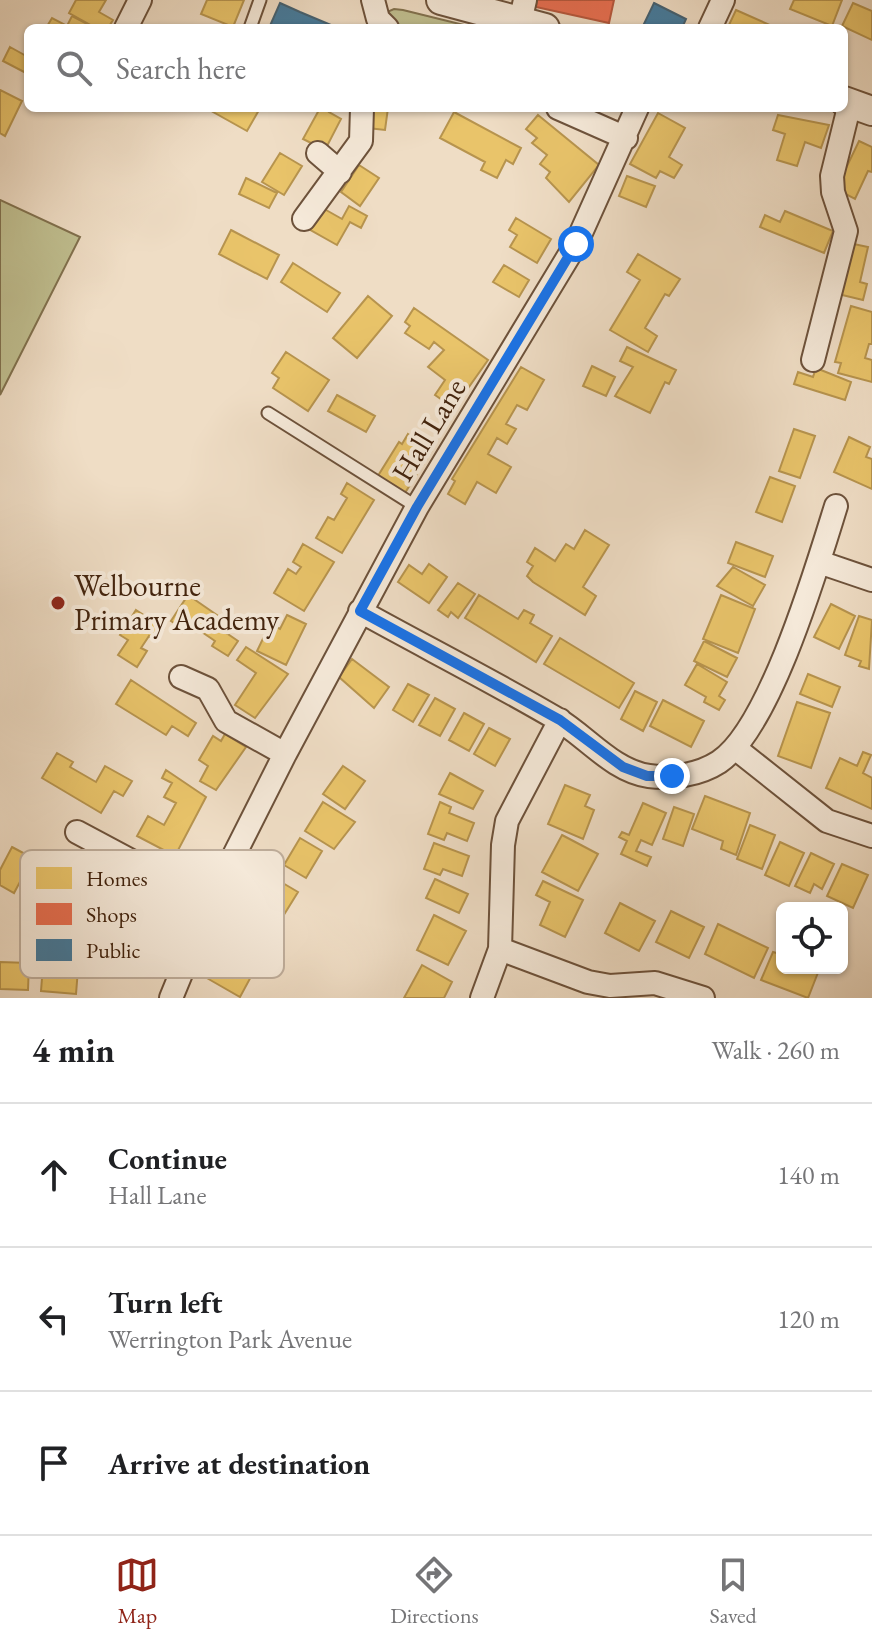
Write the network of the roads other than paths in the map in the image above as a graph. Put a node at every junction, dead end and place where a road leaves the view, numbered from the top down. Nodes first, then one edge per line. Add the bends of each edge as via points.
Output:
1 (140, 0) edge
2 (260, 0) edge
3 (373, 0) edge
4 (441, 0) edge
5 (723, 0) edge
6 (530, 17) edge
7 (128, 24) edge
8 (251, 24) edge
9 (383, 24) edge
10 (712, 24) edge
11 (855, 105) edge
12 (362, 112) edge
13 (567, 112) edge
14 (636, 112) edge
15 (626, 138) junction
16 (318, 153) dead end
17 (340, 172) junction
18 (304, 219) dead end
19 (813, 360) dead end
20 (268, 413) dead end
21 (836, 506) dead end
22 (417, 507) junction
23 (819, 562) junction
24 (872, 580) edge
25 (360, 611) junction
26 (181, 677) dead end
27 (560, 720) junction
28 (735, 748) junction
29 (285, 754) junction
30 (77, 832) dead end
31 (872, 836) edge
32 (111, 850) edge
33 (237, 850) edge
34 (500, 949) junction
35 (179, 978) edge
36 (171, 998) edge
37 (482, 998) edge
38 (703, 998) edge

1 - 7 street
2 - 8 lane
3 - 9 street
4 - 6 street
5 - 10 street
11 - 19 street via 832,176 846,231
12 - 17 street via 361,141
13 - 15 street
14 - 15 street, Hall Lane
15 - 22 street, Hall Lane via 576,244
16 - 17 street
17 - 18 street
20 - 22 lane
21 - 23 street
22 - 25 street, Hall Lane
23 - 24 street
23 - 28 street via 762,712
25 - 27 street
25 - 29 street, Hall Lane
26 - 29 street via 208,689 226,721
27 - 28 street via 623,767 647,776 698,772
27 - 34 street via 507,821
28 - 31 street via 827,821
29 - 33 street, Hall Lane
30 - 32 street
34 - 37 street
34 - 38 street via 588,982 655,983
35 - 36 street, Hall Lane

